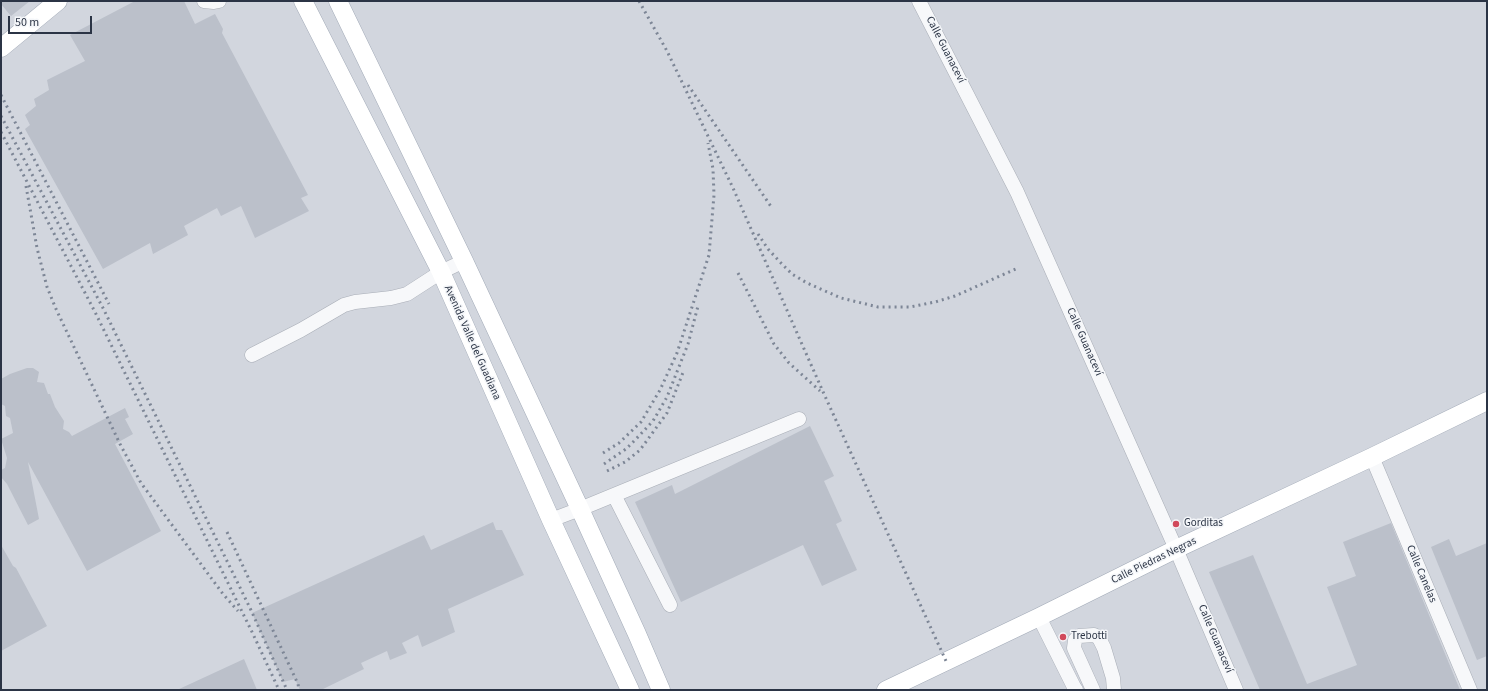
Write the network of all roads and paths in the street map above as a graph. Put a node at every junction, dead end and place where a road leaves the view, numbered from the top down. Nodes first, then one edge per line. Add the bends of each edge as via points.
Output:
1 (58, 1) edge
2 (204, 1) edge
3 (219, 1) edge
4 (302, 1) edge
5 (338, 1) edge
6 (919, 1) edge
7 (1, 48) edge
8 (464, 261) junction
9 (441, 272) junction
10 (252, 355) dead end
11 (1487, 401) edge
12 (799, 419) dead end
13 (1372, 457) junction
14 (614, 495) junction
15 (580, 509) junction
16 (551, 520) junction
17 (1176, 549) junction
18 (670, 606) dead end
19 (1039, 617) junction
20 (637, 634) junction
21 (609, 645) junction
22 (630, 690) edge
23 (661, 690) edge
24 (886, 690) edge
25 (1076, 690) edge
26 (1093, 690) edge
27 (1114, 690) edge
28 (1236, 690) edge
29 (1470, 690) edge

1 - 7 main road
2 - 3 street
4 - 9 main road, Avenida Valle del Guadiana
5 - 8 main road
6 - 17 street, Calle Guanaceví via 1017,192
8 - 9 street
8 - 15 main road
9 - 10 street via 407,294 344,306
9 - 16 main road, Avenida Valle del Guadiana
11 - 13 main road, Calle Piedras Negras
12 - 14 street
13 - 17 main road, Calle Piedras Negras
13 - 29 street, Calle Canelas
14 - 15 street
14 - 18 street
15 - 16 street
15 - 20 main road
16 - 21 main road, Avenida Valle del Guadiana
17 - 19 main road, Calle Piedras Negras
17 - 28 street, Calle Guanaceví
19 - 24 main road, Calle Piedras Negras
19 - 25 street
20 - 21 main road
20 - 23 main road
21 - 22 main road, Avenida Valle del Guadiana
26 - 27 street via 1074,648 1075,640 1086,634 1099,638 1104,648

